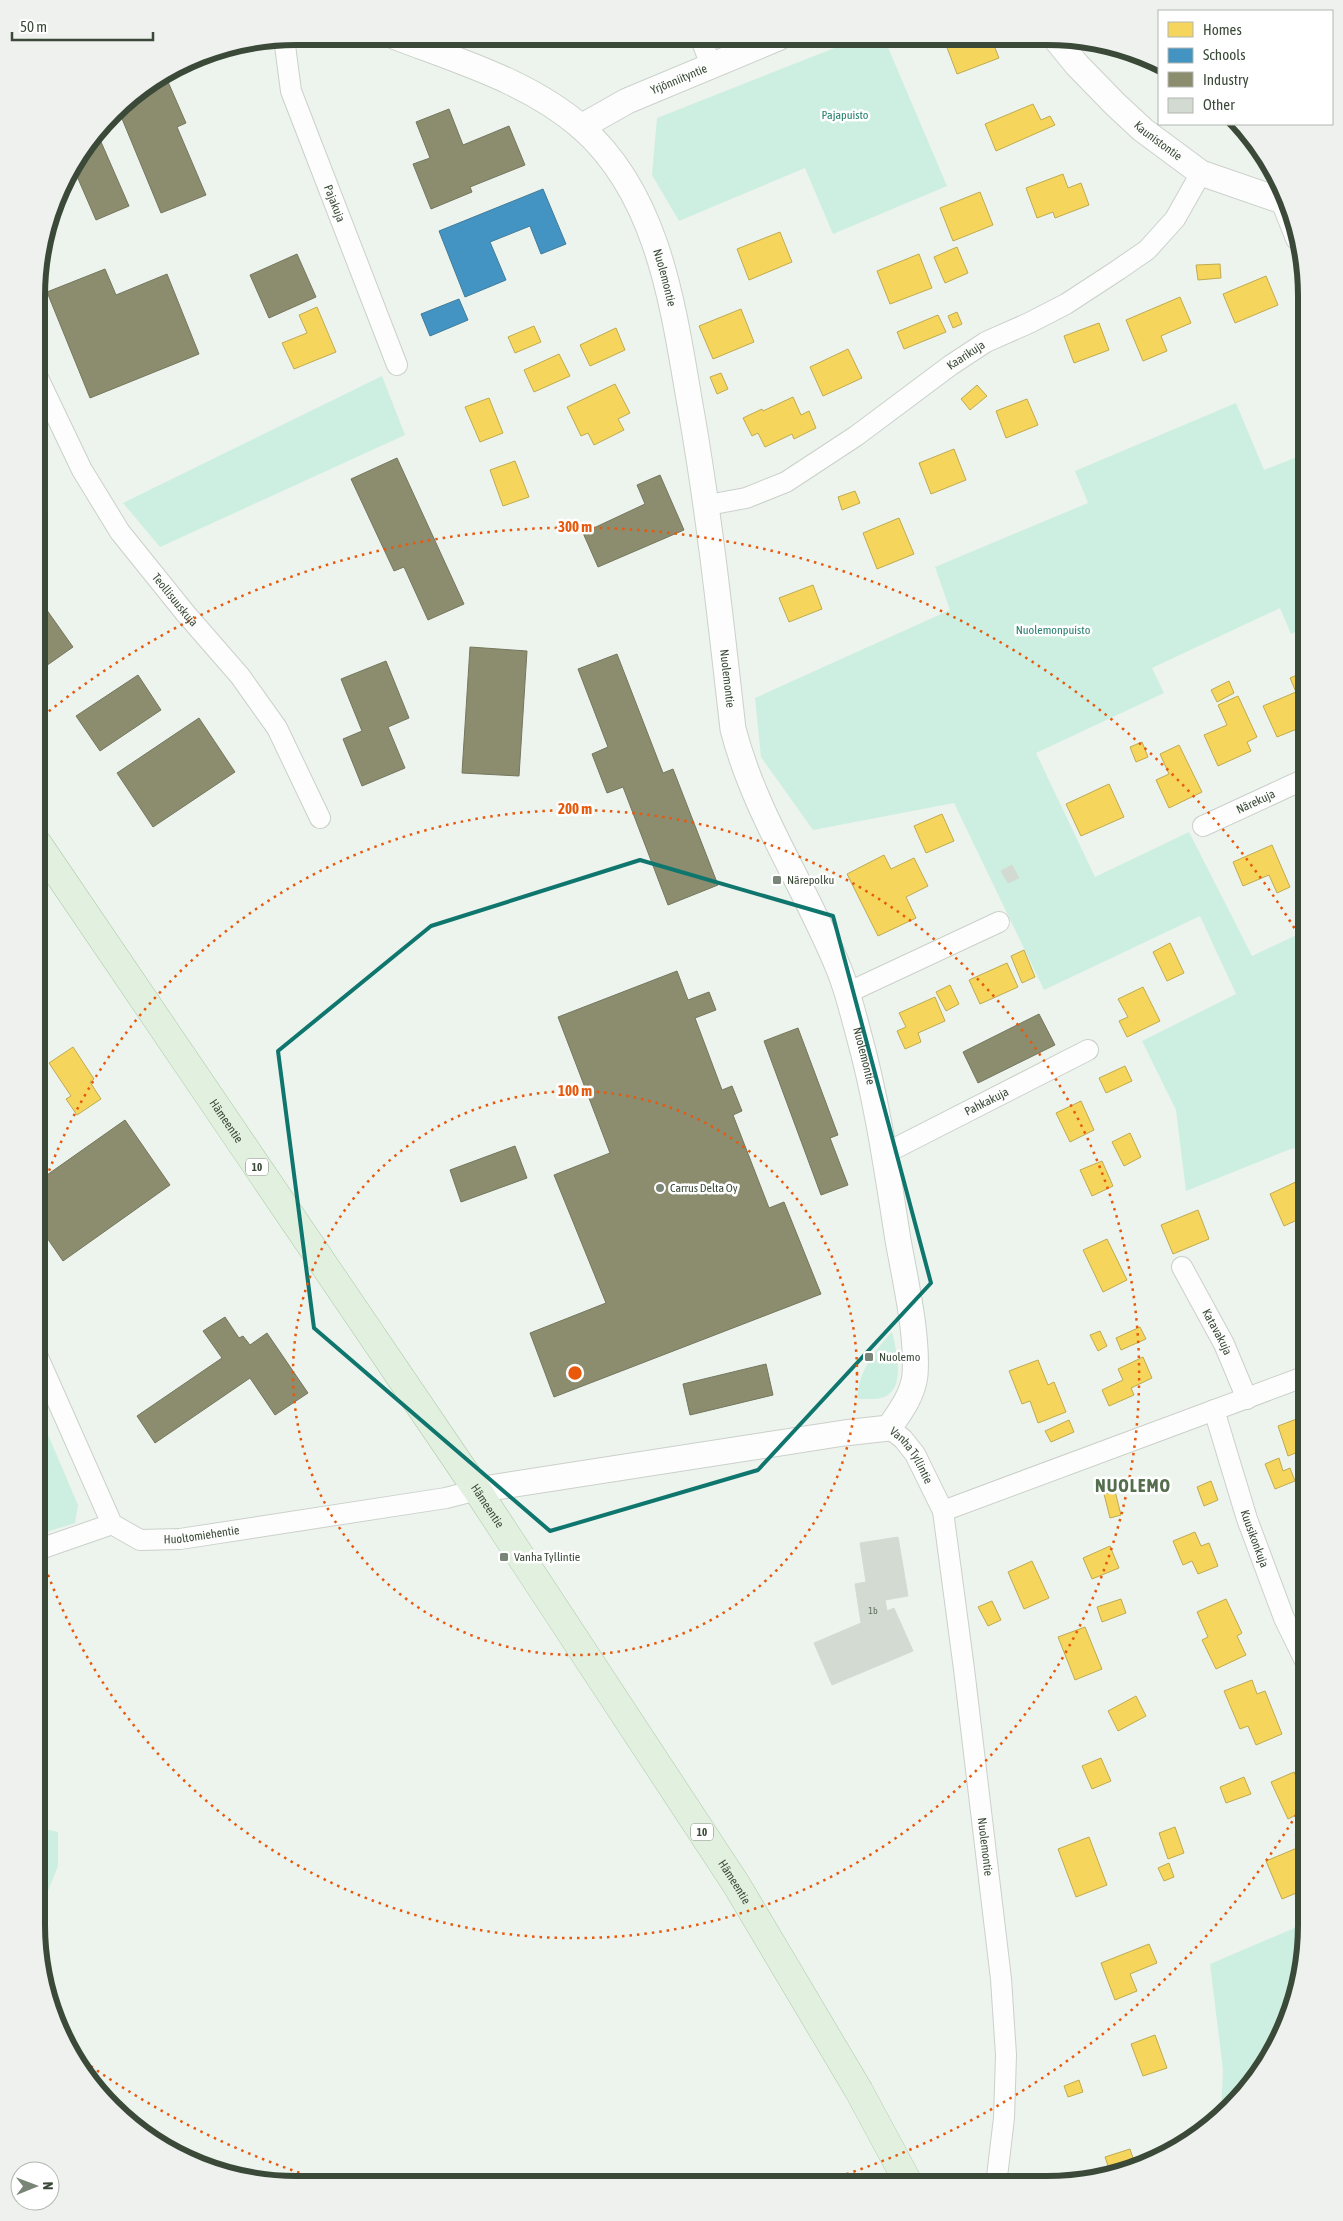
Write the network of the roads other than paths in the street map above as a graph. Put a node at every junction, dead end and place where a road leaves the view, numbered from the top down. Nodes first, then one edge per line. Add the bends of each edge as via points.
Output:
1 (418, 45) edge
2 (703, 45) edge
3 (761, 45) edge
4 (285, 46) edge
5 (1061, 46) edge
6 (711, 65) junction
7 (581, 126) junction
8 (1201, 173) junction
9 (1279, 200) edge
10 (396, 365) dead end
11 (45, 393) edge
12 (708, 505) junction
13 (1298, 782) edge
14 (320, 818) dead end
15 (1203, 826) dead end
16 (45, 854) edge
17 (999, 922) dead end
18 (847, 993) junction
19 (1088, 1050) dead end
20 (884, 1154) junction
21 (1182, 1267) dead end
22 (45, 1373) edge
23 (1298, 1379) edge
24 (1247, 1399) junction
25 (1214, 1410) junction
26 (889, 1428) junction
27 (477, 1490) junction
28 (942, 1511) junction
29 (112, 1524) junction
30 (45, 1547) edge
31 (1298, 1647) edge
32 (905, 2176) edge
33 (997, 2176) edge

1 - 7 street, Nuolemontie via 507,81
2 - 6 street
3 - 6 street, Yrjönniityntie
4 - 10 street, Pajakuja via 291,91
5 - 8 street, Kaunistontie via 1143,130
6 - 7 street, Yrjönniityntie via 627,101
7 - 12 street, Nuolemontie via 623,176 649,229 672,299
8 - 9 street, Kaunistontie
8 - 12 street, Kaarikuja via 1176,220 1147,250 1118,270 1066,304 986,342 786,482 746,498
11 - 14 street, Teollisuuskuja via 82,470 120,532 240,676 277,728
12 - 18 street, Nuolemontie via 733,729 742,762 760,808 831,952
13 - 15 street, Närekuja
16 - 27 highway, Hämeentie / 10
17 - 18 street
18 - 20 street, Nuolemontie via 869,1073
19 - 20 street, Pahkakuja
20 - 26 street, Nuolemontie via 908,1296 915,1360 915,1376 909,1397
21 - 24 street, Katavakuja via 1224,1344
22 - 29 street
23 - 24 street
24 - 25 street
25 - 28 street
25 - 31 street, Kuusikonkuja via 1250,1528
26 - 27 street, Vanha Tyllintie
26 - 28 street, Vanha Tyllintie via 916,1454
27 - 29 street, Huoltomiehentie via 446,1498 180,1538 140,1540
27 - 32 highway, Hämeentie / 10 via 736,1884 859,2091
28 - 33 street, Nuolemontie via 1001,1979 1006,2055 1004,2118
29 - 30 street

